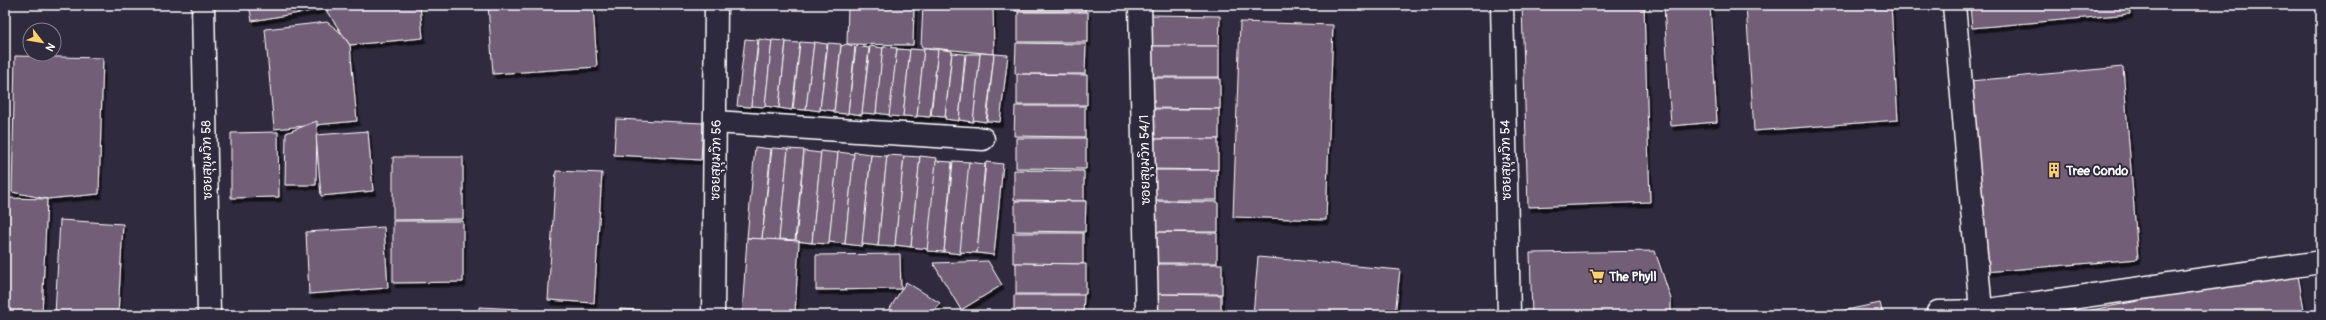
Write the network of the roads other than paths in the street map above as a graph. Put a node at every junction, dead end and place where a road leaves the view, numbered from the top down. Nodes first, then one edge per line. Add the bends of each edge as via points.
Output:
1 (203, 5) edge
2 (716, 5) edge
3 (1140, 5) edge
4 (1502, 5) edge
5 (1954, 5) edge
6 (715, 122) junction
7 (983, 139) dead end
8 (2321, 262) edge
9 (1981, 311) junction
10 (1938, 312) dead end
11 (209, 315) edge
12 (713, 315) edge
13 (1147, 315) edge
14 (1509, 315) edge

1 - 11 street, ซอยสุขุมวิท 58
2 - 6 street, ซอยสุขุมวิท 56
3 - 13 street, ซอยสุขุมวิท 54/1
4 - 14 street, ซอยสุขุมวิท 54
5 - 9 street
6 - 7 street
6 - 12 street, ซอยสุขุมวิท 56
8 - 9 street
9 - 10 street

